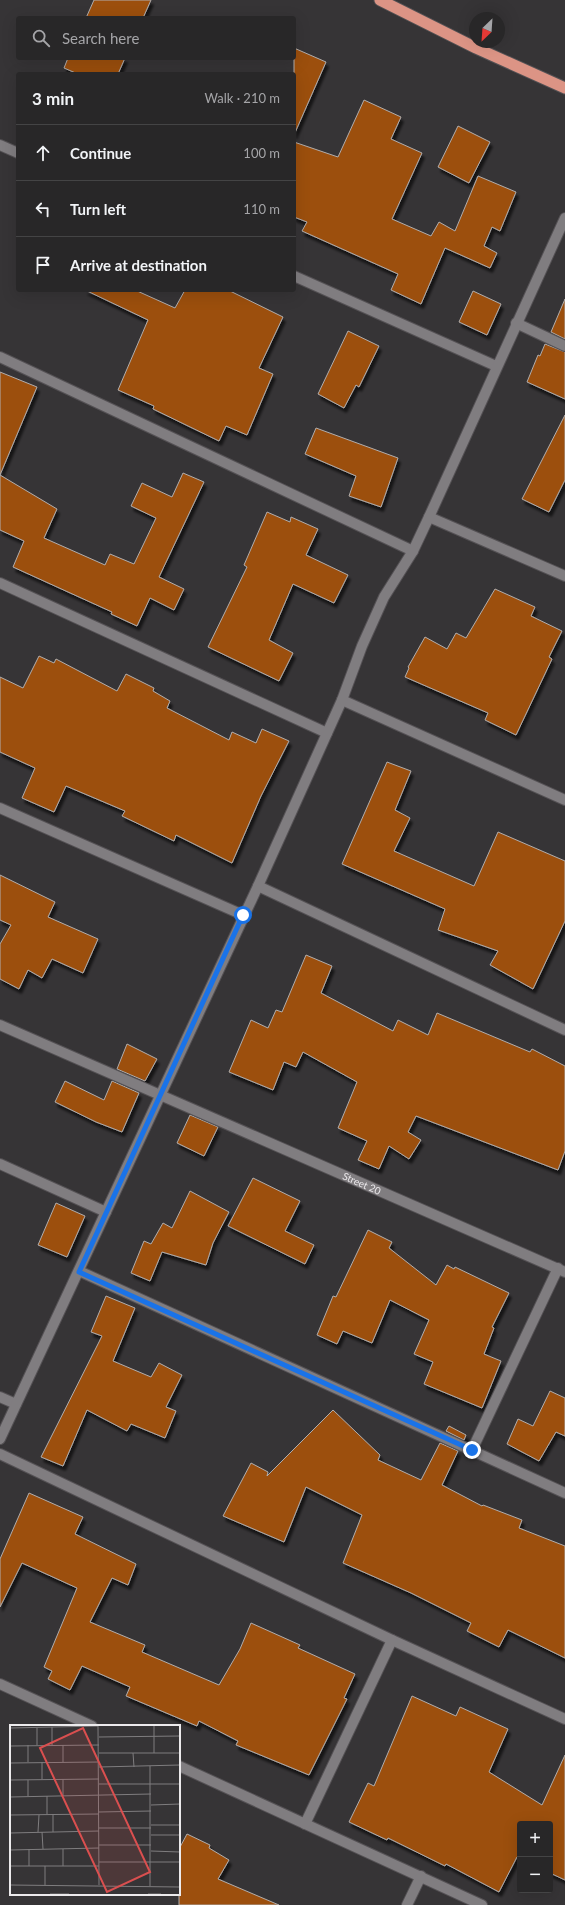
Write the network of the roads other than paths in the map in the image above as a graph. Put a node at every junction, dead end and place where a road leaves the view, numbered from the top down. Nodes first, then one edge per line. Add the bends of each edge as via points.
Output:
1 (380, 0) edge
2 (565, 88) edge
3 (0, 145) edge
4 (16, 152) edge
5 (565, 218) edge
6 (296, 277) edge
7 (516, 323) junction
8 (565, 346) edge
9 (0, 356) edge
10 (496, 366) junction
11 (429, 517) junction
12 (413, 551) junction
13 (565, 576) edge
14 (0, 583) edge
15 (342, 700) junction
16 (327, 733) junction
17 (565, 800) edge
18 (0, 808) edge
19 (258, 886) junction
20 (243, 915) junction
21 (0, 1025) edge
22 (565, 1030) edge
23 (159, 1095) junction
24 (0, 1164) edge
25 (106, 1212) junction
26 (561, 1270) edge
27 (79, 1272) junction
28 (0, 1397) edge
29 (16, 1404) junction
30 (0, 1439) edge
31 (472, 1450) junction
32 (0, 1454) edge
33 (565, 1493) edge
34 (392, 1640) junction
35 (0, 1684) edge
36 (565, 1719) edge
37 (90, 1725) edge
38 (180, 1766) edge
39 (305, 1824) junction
40 (421, 1876) junction
41 (407, 1905) edge
42 (482, 1905) edge

1 - 2 highway via 476,48
3 - 4 street
5 - 7 street
6 - 10 street
7 - 8 street
7 - 10 street
9 - 12 street
10 - 11 street
11 - 12 street
11 - 13 street
12 - 15 street via 381,604
14 - 16 street
15 - 16 street
15 - 17 street
16 - 19 street
18 - 20 street
19 - 20 street
19 - 22 street
20 - 23 street
21 - 23 street, Street 20
23 - 25 street
23 - 26 street, Street 20
24 - 25 street
25 - 27 street
26 - 31 street
27 - 29 street
27 - 31 street
28 - 29 street
29 - 30 street
31 - 33 street
32 - 34 street
34 - 36 street
34 - 39 street
35 - 37 street
38 - 39 street
39 - 40 street
40 - 41 street
40 - 42 street

